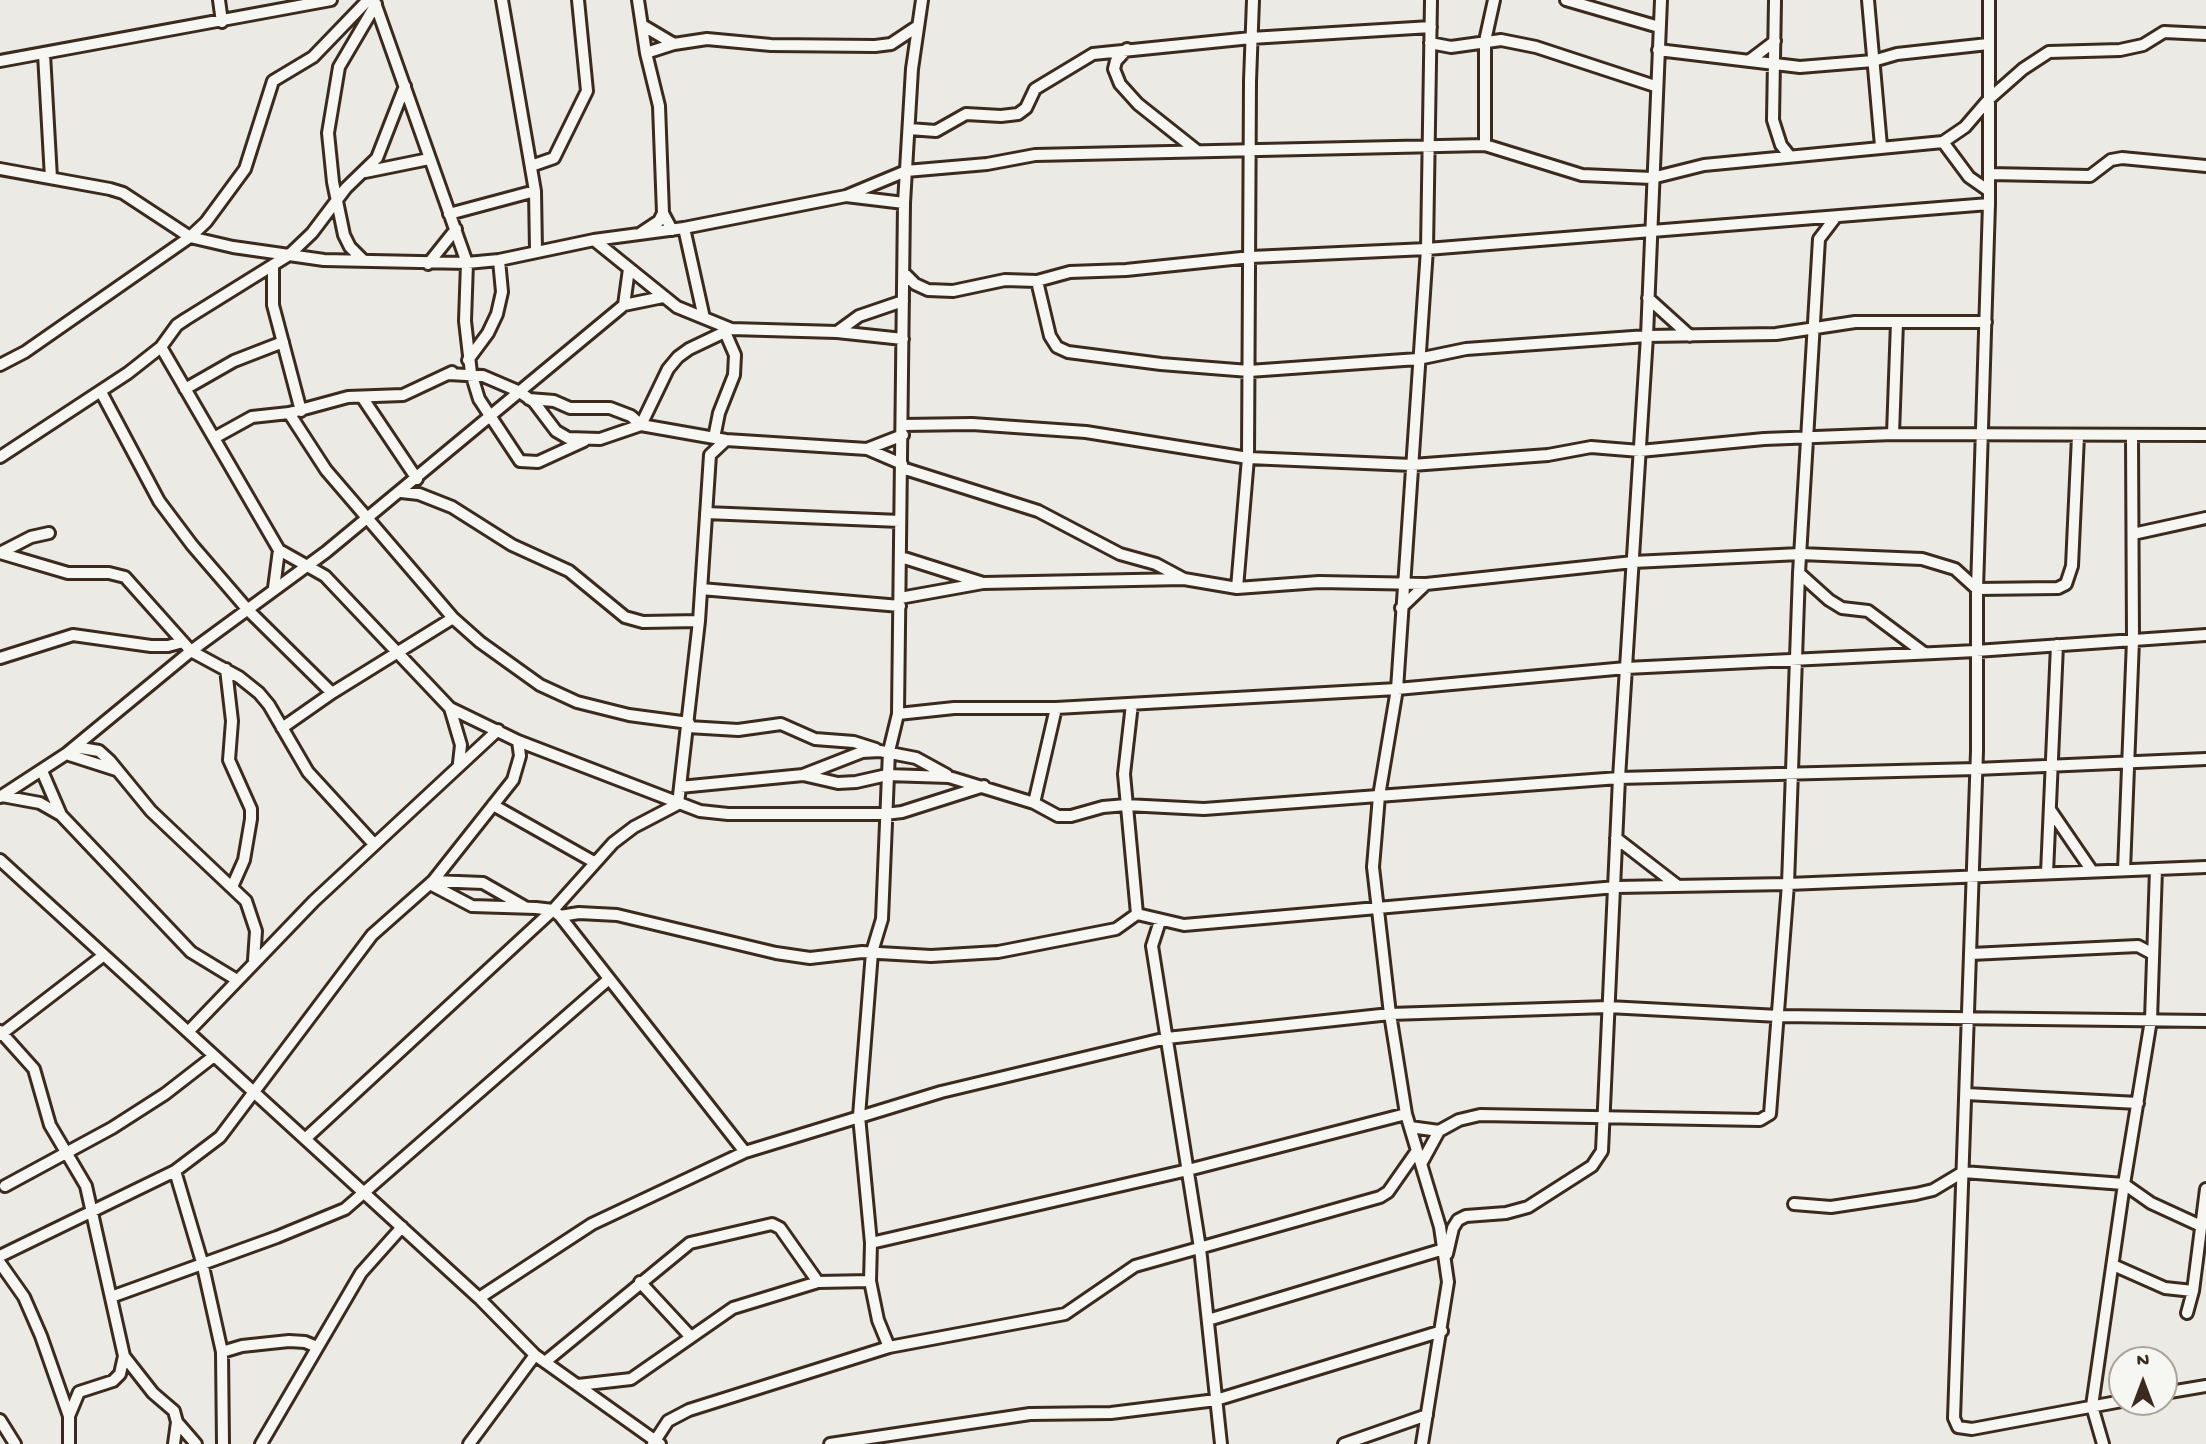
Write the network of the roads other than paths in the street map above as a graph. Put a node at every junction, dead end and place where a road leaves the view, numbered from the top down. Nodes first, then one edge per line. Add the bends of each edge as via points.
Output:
1 (219, 0) edge
2 (331, 0) edge
3 (502, 0) edge
4 (578, 0) edge
5 (638, 0) edge
6 (922, 0) edge
7 (1253, 0) edge
8 (1431, 0) edge
9 (1494, 0) edge
10 (1566, 0) edge
11 (1661, 0) edge
12 (1775, 0) edge
13 (1868, 0) edge
14 (1989, 0) edge
15 (373, 1) edge
16 (1587, 3) edge
17 (290, 4) edge
18 (222, 22) junction
19 (642, 25) junction
20 (918, 26) junction
21 (1431, 27) junction
22 (1659, 27) junction
23 (2206, 34) edge
24 (1251, 38) junction
25 (1485, 41) junction
26 (1775, 41) junction
27 (1430, 43) junction
28 (674, 44) junction
29 (1989, 44) junction
30 (1127, 49) junction
31 (1658, 50) junction
32 (646, 53) junction
33 (44, 54) junction
34 (1750, 60) junction
35 (0, 61) edge
36 (1872, 61) junction
37 (1776, 65) junction
38 (405, 86) junction
39 (1656, 86) junction
40 (1989, 99) junction
41 (909, 129) junction
42 (1943, 142) junction
43 (1485, 145) junction
44 (1881, 146) junction
45 (1429, 148) junction
46 (1196, 150) junction
47 (1250, 151) junction
48 (1789, 155) junction
49 (429, 159) junction
50 (531, 166) junction
51 (2206, 166) edge
52 (0, 169) edge
53 (365, 172) junction
54 (906, 172) junction
55 (1989, 174) junction
56 (51, 178) junction
57 (1652, 178) junction
58 (535, 191) junction
59 (1989, 191) junction
60 (846, 196) junction
61 (336, 199) junction
62 (904, 203) junction
63 (1989, 204) junction
64 (449, 214) junction
65 (663, 214) junction
66 (1836, 218) junction
67 (1804, 220) junction
68 (684, 228) junction
69 (456, 229) junction
70 (672, 230) junction
71 (1650, 233) junction
72 (635, 236) junction
73 (190, 237) junction
74 (1819, 239) junction
75 (594, 240) junction
76 (1427, 249) junction
77 (536, 250) junction
78 (289, 256) junction
79 (1251, 257) junction
80 (363, 260) junction
81 (499, 260) junction
82 (467, 263) junction
83 (428, 264) junction
84 (273, 268) junction
85 (629, 269) junction
86 (904, 273) junction
87 (1037, 281) junction
88 (663, 298) junction
89 (1648, 298) junction
90 (903, 301) junction
91 (624, 305) junction
92 (704, 318) junction
93 (1898, 322) junction
94 (1986, 323) junction
95 (1815, 327) junction
96 (728, 330) junction
97 (837, 332) junction
98 (1647, 336) junction
99 (1690, 336) junction
100 (903, 339) junction
101 (283, 342) junction
102 (161, 347) junction
103 (470, 358) junction
104 (1418, 359) junction
105 (0, 365) edge
106 (1249, 371) junction
107 (471, 373) junction
108 (449, 374) junction
109 (185, 389) junction
110 (518, 391) junction
111 (101, 392) junction
112 (362, 397) junction
113 (529, 399) junction
114 (301, 411) junction
115 (289, 413) junction
116 (489, 416) junction
117 (641, 425) junction
118 (903, 430) junction
119 (1893, 433) junction
120 (1984, 434) junction
121 (689, 435) junction
122 (2206, 435) edge
123 (2078, 436) junction
124 (2132, 436) junction
125 (214, 438) junction
126 (1807, 438) junction
127 (720, 439) junction
128 (584, 441) junction
129 (867, 449) junction
130 (1640, 451) junction
131 (710, 455) junction
132 (0, 457) edge
133 (1248, 458) junction
134 (902, 466) junction
135 (1412, 466) junction
136 (417, 479) junction
137 (401, 492) junction
138 (706, 513) junction
139 (367, 517) junction
140 (2206, 518) edge
141 (900, 521) junction
142 (49, 533) dead end
143 (2133, 534) junction
144 (279, 550) junction
145 (0, 553) edge
146 (1800, 554) junction
147 (901, 557) junction
148 (1633, 562) junction
149 (308, 565) junction
150 (1799, 573) junction
151 (1184, 579) junction
152 (983, 583) junction
153 (1426, 584) junction
154 (1402, 585) junction
155 (274, 587) junction
156 (1232, 588) junction
157 (701, 589) junction
158 (1977, 589) junction
159 (900, 602) junction
160 (1401, 608) junction
161 (248, 610) junction
162 (453, 618) junction
163 (699, 621) junction
164 (2206, 635) edge
165 (2133, 640) junction
166 (2057, 645) junction
167 (187, 646) junction
168 (1976, 651) junction
169 (1924, 653) junction
170 (397, 654) junction
171 (0, 658) edge
172 (1796, 659) junction
173 (1626, 668) junction
174 (226, 669) junction
175 (1397, 689) junction
176 (332, 693) junction
177 (1132, 704) junction
178 (690, 706) junction
179 (450, 708) junction
180 (1056, 708) junction
181 (898, 714) junction
182 (667, 721) junction
183 (688, 725) junction
184 (282, 728) junction
185 (498, 730) junction
186 (518, 741) junction
187 (71, 750) junction
188 (884, 751) junction
189 (2206, 759) edge
190 (459, 763) junction
191 (2128, 763) junction
192 (2053, 766) junction
193 (1976, 769) junction
194 (42, 771) junction
195 (1792, 774) junction
196 (803, 775) junction
197 (887, 775) junction
198 (949, 776) junction
199 (1619, 778) junction
200 (985, 786) junction
201 (680, 787) junction
202 (1, 796) edge
203 (1379, 796) junction
204 (1034, 803) junction
205 (678, 804) junction
206 (493, 805) junction
207 (1126, 805) junction
208 (2051, 811) junction
209 (886, 814) junction
210 (61, 815) junction
211 (1616, 838) junction
212 (373, 843) junction
213 (0, 860) edge
214 (594, 862) junction
215 (2206, 867) edge
216 (2156, 869) junction
217 (2124, 870) junction
218 (2092, 871) junction
219 (2047, 873) junction
220 (1973, 876) junction
221 (432, 882) junction
222 (1788, 884) junction
223 (1678, 886) junction
224 (232, 887) junction
225 (1616, 887) junction
226 (525, 907) junction
227 (1377, 908) junction
228 (557, 913) junction
229 (1137, 914) junction
230 (1160, 921) junction
231 (2154, 932) junction
232 (2138, 946) junction
233 (872, 952) junction
234 (1971, 954) junction
235 (2153, 954) junction
236 (104, 955) junction
237 (254, 960) junction
238 (609, 979) junction
239 (237, 980) junction
240 (1608, 1007) junction
241 (1390, 1014) junction
242 (1779, 1016) junction
243 (1970, 1019) junction
244 (2151, 1020) junction
245 (2206, 1021) edge
246 (188, 1032) junction
247 (1, 1034) edge
248 (1167, 1038) junction
249 (214, 1056) junction
250 (1966, 1094) junction
251 (254, 1096) junction
252 (2138, 1102) junction
253 (1406, 1114) junction
254 (1604, 1115) junction
255 (859, 1116) junction
256 (1410, 1126) junction
257 (1439, 1131) junction
258 (305, 1139) junction
259 (745, 1152) junction
260 (1416, 1152) junction
261 (65, 1153) junction
262 (1421, 1164) junction
263 (1188, 1170) junction
264 (175, 1171) junction
265 (1963, 1172) junction
266 (2, 1184) edge
267 (2123, 1184) junction
268 (2206, 1189) edge
269 (365, 1193) junction
270 (1794, 1204) dead end
271 (2203, 1207) junction
272 (93, 1209) junction
273 (2175, 1214) junction
274 (2201, 1226) junction
275 (402, 1227) junction
276 (871, 1243) junction
277 (1200, 1248) junction
278 (1445, 1254) junction
279 (0, 1256) edge
280 (202, 1262) junction
281 (0, 1263) edge
282 (2113, 1265) junction
283 (870, 1281) junction
284 (640, 1282) junction
285 (818, 1282) junction
286 (2193, 1291) junction
287 (111, 1297) junction
288 (479, 1297) junction
289 (2187, 1313) dead end
290 (1208, 1320) junction
291 (1442, 1331) junction
292 (690, 1336) junction
293 (317, 1347) junction
294 (889, 1347) junction
295 (222, 1352) junction
296 (535, 1355) junction
297 (124, 1356) junction
298 (545, 1362) junction
299 (578, 1385) junction
300 (2206, 1386) edge
301 (2178, 1391) edge
302 (1216, 1400) junction
303 (2108, 1403) edge
304 (2092, 1406) junction
305 (1427, 1415) junction
306 (69, 1416) junction
307 (0, 1420) edge
308 (177, 1422) junction
309 (656, 1442) edge
310 (15, 1444) edge
311 (69, 1444) edge
312 (174, 1444) edge
313 (196, 1444) edge
314 (223, 1444) edge
315 (261, 1444) edge
316 (469, 1444) edge
317 (830, 1444) edge
318 (1221, 1444) edge
319 (1344, 1444) edge
320 (1422, 1444) edge
321 (2103, 1444) edge

1 - 18 street
2 - 17 street
3 - 50 street
4 - 50 street via 587,91 554,158
5 - 19 street
6 - 20 street
7 - 24 street
8 - 21 street
9 - 25 street
10 - 16 street
11 - 22 street
12 - 26 street
13 - 36 street
14 - 29 street
15 - 38 street
15 - 61 street via 335,81 328,133
15 - 73 street via 313,57 273,81 245,169
16 - 22 street
17 - 18 street
18 - 33 street
19 - 28 street
19 - 32 street
20 - 28 street via 891,44 875,46 707,40
20 - 41 street
21 - 24 street
21 - 27 street
22 - 31 street
23 - 40 street via 2164,32 2143,45 2120,50 2049,52
24 - 30 street
24 - 47 street
25 - 27 street via 1451,47
25 - 39 street via 1536,47
25 - 43 street
26 - 34 street
26 - 37 street
27 - 45 street
28 - 32 street
29 - 36 street
29 - 40 street
30 - 41 street via 1088,55 1035,89 1018,114 966,114 936,131
30 - 46 street via 1114,69 1120,84
31 - 34 street
31 - 39 street
32 - 65 street via 660,116
33 - 35 street
33 - 56 street
34 - 37 street
36 - 37 street
36 - 44 street
37 - 48 street via 1773,120
38 - 49 street
38 - 53 street via 384,148
39 - 57 street
40 - 42 street via 1965,127
40 - 55 street
41 - 54 street
42 - 44 street
42 - 59 street via 1969,177
43 - 45 street
43 - 57 street via 1582,175
44 - 48 street
45 - 47 street
45 - 76 street
46 - 47 street
46 - 54 street via 1035,155
47 - 79 street
48 - 57 street via 1704,165
49 - 53 street
49 - 64 street
50 - 58 street
51 - 55 street via 2122,158 2111,160 2090,176
52 - 56 street
53 - 61 street
54 - 60 street
54 - 62 street
55 - 59 street
56 - 73 street via 123,193
57 - 71 street
58 - 64 street
58 - 77 street
59 - 63 street
60 - 62 street
60 - 68 street
61 - 78 street
61 - 80 street via 344,235
62 - 86 street
63 - 66 street
63 - 94 street
64 - 69 street
65 - 70 street
65 - 72 street
66 - 67 street
66 - 74 street
67 - 71 street
67 - 74 street
68 - 70 street
68 - 92 street
69 - 82 street
69 - 83 street
70 - 72 street
71 - 76 street
71 - 89 street
72 - 75 street
73 - 78 street
73 - 105 street
74 - 95 street
75 - 77 street
75 - 85 street
76 - 79 street
76 - 104 street
77 - 81 street
78 - 80 street
78 - 84 street
79 - 87 street via 1070,272
79 - 106 street
80 - 83 street
81 - 82 street
81 - 103 street via 502,292 496,314
82 - 83 street
82 - 103 street via 465,321
84 - 101 street via 272,293
84 - 102 street via 177,325
85 - 88 street
85 - 91 street
86 - 87 street via 928,290 953,291 1005,280
86 - 90 street
87 - 106 street via 1050,336 1057,347 1068,352
88 - 91 street
88 - 92 street
89 - 98 street
89 - 99 street
90 - 97 street via 859,316
90 - 100 street
91 - 110 street
92 - 96 street
93 - 94 street
93 - 95 street
93 - 119 street
94 - 120 street
95 - 99 street via 1776,334
95 - 126 street
96 - 97 street
96 - 117 street via 689,349 668,369
96 - 127 street via 735,355 734,374 719,413
97 - 100 street
98 - 99 street
98 - 104 street via 1466,349
98 - 130 street
100 - 118 street
101 - 109 street via 234,361
101 - 114 street
102 - 109 street
102 - 111 street
103 - 107 street
103 - 108 street
104 - 106 street
104 - 135 street
106 - 133 street
107 - 108 street
107 - 110 street
107 - 116 street
108 - 112 street via 403,395
109 - 125 street
110 - 113 street
110 - 116 street
111 - 132 street
111 - 161 street via 159,501
112 - 114 street
112 - 136 street
113 - 117 street via 570,408 610,408
113 - 128 street via 556,431
114 - 115 street
115 - 125 street via 252,416
115 - 139 street via 326,470
116 - 128 street via 513,455 528,463
116 - 136 street
117 - 121 street
117 - 128 street
118 - 129 street
118 - 133 street via 972,424 1086,432
118 - 134 street
119 - 120 street
119 - 126 street
120 - 123 street
120 - 158 street
121 - 127 street
121 - 131 street
122 - 124 street
123 - 124 street
123 - 158 street via 2072,566 2066,584
124 - 143 street
125 - 144 street
126 - 130 street
126 - 146 street
127 - 129 street
127 - 131 street
129 - 134 street
130 - 135 street via 1591,447
130 - 148 street
131 - 138 street
133 - 135 street
133 - 156 street via 1239,575
134 - 141 street
134 - 151 street via 1038,511 1120,554 1156,564
135 - 154 street
136 - 137 street
137 - 139 street
137 - 163 street via 452,507 512,545 569,571 625,617 643,622
138 - 141 street
138 - 157 street
139 - 149 street
139 - 162 street
140 - 143 street
141 - 147 street
142 - 145 street
143 - 165 street
144 - 149 street
144 - 155 street
145 - 167 street via 68,573 125,577
146 - 148 street
146 - 150 street
146 - 158 street via 1938,562 1955,569
147 - 152 street
147 - 159 street
148 - 153 street
148 - 173 street
149 - 155 street
149 - 170 street via 325,576
150 - 169 street via 1829,600 1842,608 1868,611
150 - 172 street
151 - 152 street
151 - 156 street
152 - 159 street
153 - 154 street
153 - 160 street
154 - 156 street via 1319,582
154 - 160 street
155 - 161 street
157 - 159 street
157 - 163 street
158 - 168 street
159 - 181 street
160 - 175 street
161 - 167 street
161 - 176 street
162 - 170 street
162 - 182 street via 558,694 598,708
163 - 178 street
164 - 165 street
165 - 166 street
165 - 191 street
166 - 168 street
166 - 192 street
167 - 171 street via 73,635
167 - 174 street
167 - 187 street
168 - 169 street
168 - 193 street
169 - 172 street
170 - 176 street
170 - 179 street
172 - 173 street
172 - 195 street
173 - 175 street
173 - 199 street
174 - 184 street via 259,693
174 - 224 street via 232,721 229,760 251,809 244,860
175 - 177 street
175 - 203 street
176 - 184 street
177 - 180 street
177 - 207 street via 1124,775
178 - 182 street
178 - 183 street
179 - 185 street
179 - 190 street via 461,745
180 - 181 street via 954,708
180 - 204 street
181 - 188 street
182 - 183 street
183 - 188 street via 738,730 780,724 815,739 854,742
183 - 201 street
184 - 212 street via 308,772
185 - 186 street
185 - 190 street
186 - 205 street
186 - 206 street via 517,771
187 - 194 street
187 - 224 street via 116,770 151,811
188 - 196 street via 862,752
188 - 197 street
188 - 198 street via 916,758
189 - 191 street
190 - 212 street
191 - 192 street
191 - 217 street
192 - 193 street
192 - 208 street
193 - 195 street
193 - 220 street
194 - 202 street
194 - 210 street
195 - 199 street
195 - 222 street
196 - 197 street via 838,783
196 - 201 street
197 - 198 street
197 - 209 street
198 - 200 street
199 - 203 street
199 - 211 street
200 - 204 street
200 - 209 street
201 - 205 street
202 - 210 street via 40,803
203 - 207 street via 1204,809
203 - 227 street via 1373,867
204 - 207 street via 1058,816
205 - 209 street via 728,814
205 - 214 street via 634,827
206 - 214 street
206 - 221 street
207 - 229 street
208 - 218 street
208 - 219 street
209 - 233 street via 882,919
210 - 239 street via 191,951
211 - 223 street
211 - 225 street
212 - 237 street
213 - 236 street
214 - 228 street
215 - 216 street
216 - 217 street
216 - 231 street
217 - 218 street
218 - 219 street
219 - 220 street
220 - 222 street
220 - 234 street
221 - 226 street via 483,883
221 - 226 street via 472,906
221 - 251 street via 372,935
222 - 223 street
222 - 242 street
223 - 225 street
224 - 237 street via 246,901 254,921
225 - 227 street
225 - 240 street
226 - 228 street
227 - 230 street via 1184,925
227 - 241 street
228 - 233 street via 617,915 810,958
228 - 238 street
228 - 258 street
229 - 230 street
229 - 233 street via 1115,929 998,952 931,956
230 - 248 street via 1152,946
231 - 232 street
231 - 235 street
232 - 234 street
232 - 235 street
233 - 255 street
234 - 243 street
235 - 244 street
236 - 246 street
236 - 247 street
237 - 239 street
238 - 259 street
238 - 269 street
239 - 246 street
240 - 241 street
240 - 242 street
240 - 254 street
241 - 248 street
241 - 253 street
242 - 243 street
242 - 254 street via 1768,1118
243 - 244 street
243 - 250 street
244 - 245 street
244 - 252 street
246 - 249 street
247 - 261 street via 34,1069 50,1125
248 - 255 street via 1065,1060
248 - 263 street
249 - 251 street
249 - 261 street via 165,1094
250 - 252 street
250 - 265 street
251 - 258 street
251 - 264 street via 220,1137
252 - 267 street
253 - 256 street
253 - 263 street
254 - 257 street via 1479,1115
254 - 278 street via 1602,1151 1592,1166 1518,1211 1466,1216 1453,1228
255 - 259 street
255 - 276 street
256 - 257 street
256 - 260 street
257 - 262 street
258 - 269 street
259 - 288 street via 592,1224
260 - 262 street
260 - 277 street via 1380,1197
261 - 266 street via 28,1176
261 - 272 street via 86,1186
262 - 278 street
263 - 276 street
263 - 277 street
264 - 272 street
264 - 280 street
265 - 267 street
265 - 270 street via 1916,1194 1832,1207
265 - 304 street via 1954,1418 1958,1427 1972,1429
267 - 273 street
267 - 282 street
268 - 271 street
269 - 275 street
269 - 280 street via 345,1209
271 - 273 street
271 - 274 street
272 - 279 street
272 - 287 street
273 - 274 street
274 - 286 street
275 - 288 street
275 - 293 street via 361,1273
276 - 283 street
277 - 290 street
277 - 294 street via 1135,1266 1065,1314
278 - 290 street
278 - 291 street via 1448,1282
280 - 287 street
280 - 295 street
281 - 306 street via 24,1297
282 - 286 street via 2154,1284
282 - 304 street
283 - 285 street
283 - 294 street
284 - 285 street via 690,1243 772,1224 780,1228
284 - 292 street
284 - 298 street
285 - 292 street via 733,1308
286 - 289 street
287 - 297 street
288 - 296 street
290 - 302 street
291 - 302 street
291 - 305 street
292 - 299 street via 631,1379
293 - 295 street via 289,1341
293 - 315 street
294 - 309 street via 689,1410 668,1422
295 - 314 street
296 - 298 street
296 - 316 street
297 - 306 street via 120,1374 113,1381 79,1392
297 - 308 street via 153,1393 170,1406
298 - 299 street
299 - 309 street
300 - 301 street
302 - 317 street via 1111,1413 1030,1414
302 - 318 street
303 - 304 street
304 - 321 street
305 - 319 street
305 - 320 street
306 - 311 street
307 - 310 street
308 - 312 street
308 - 313 street

